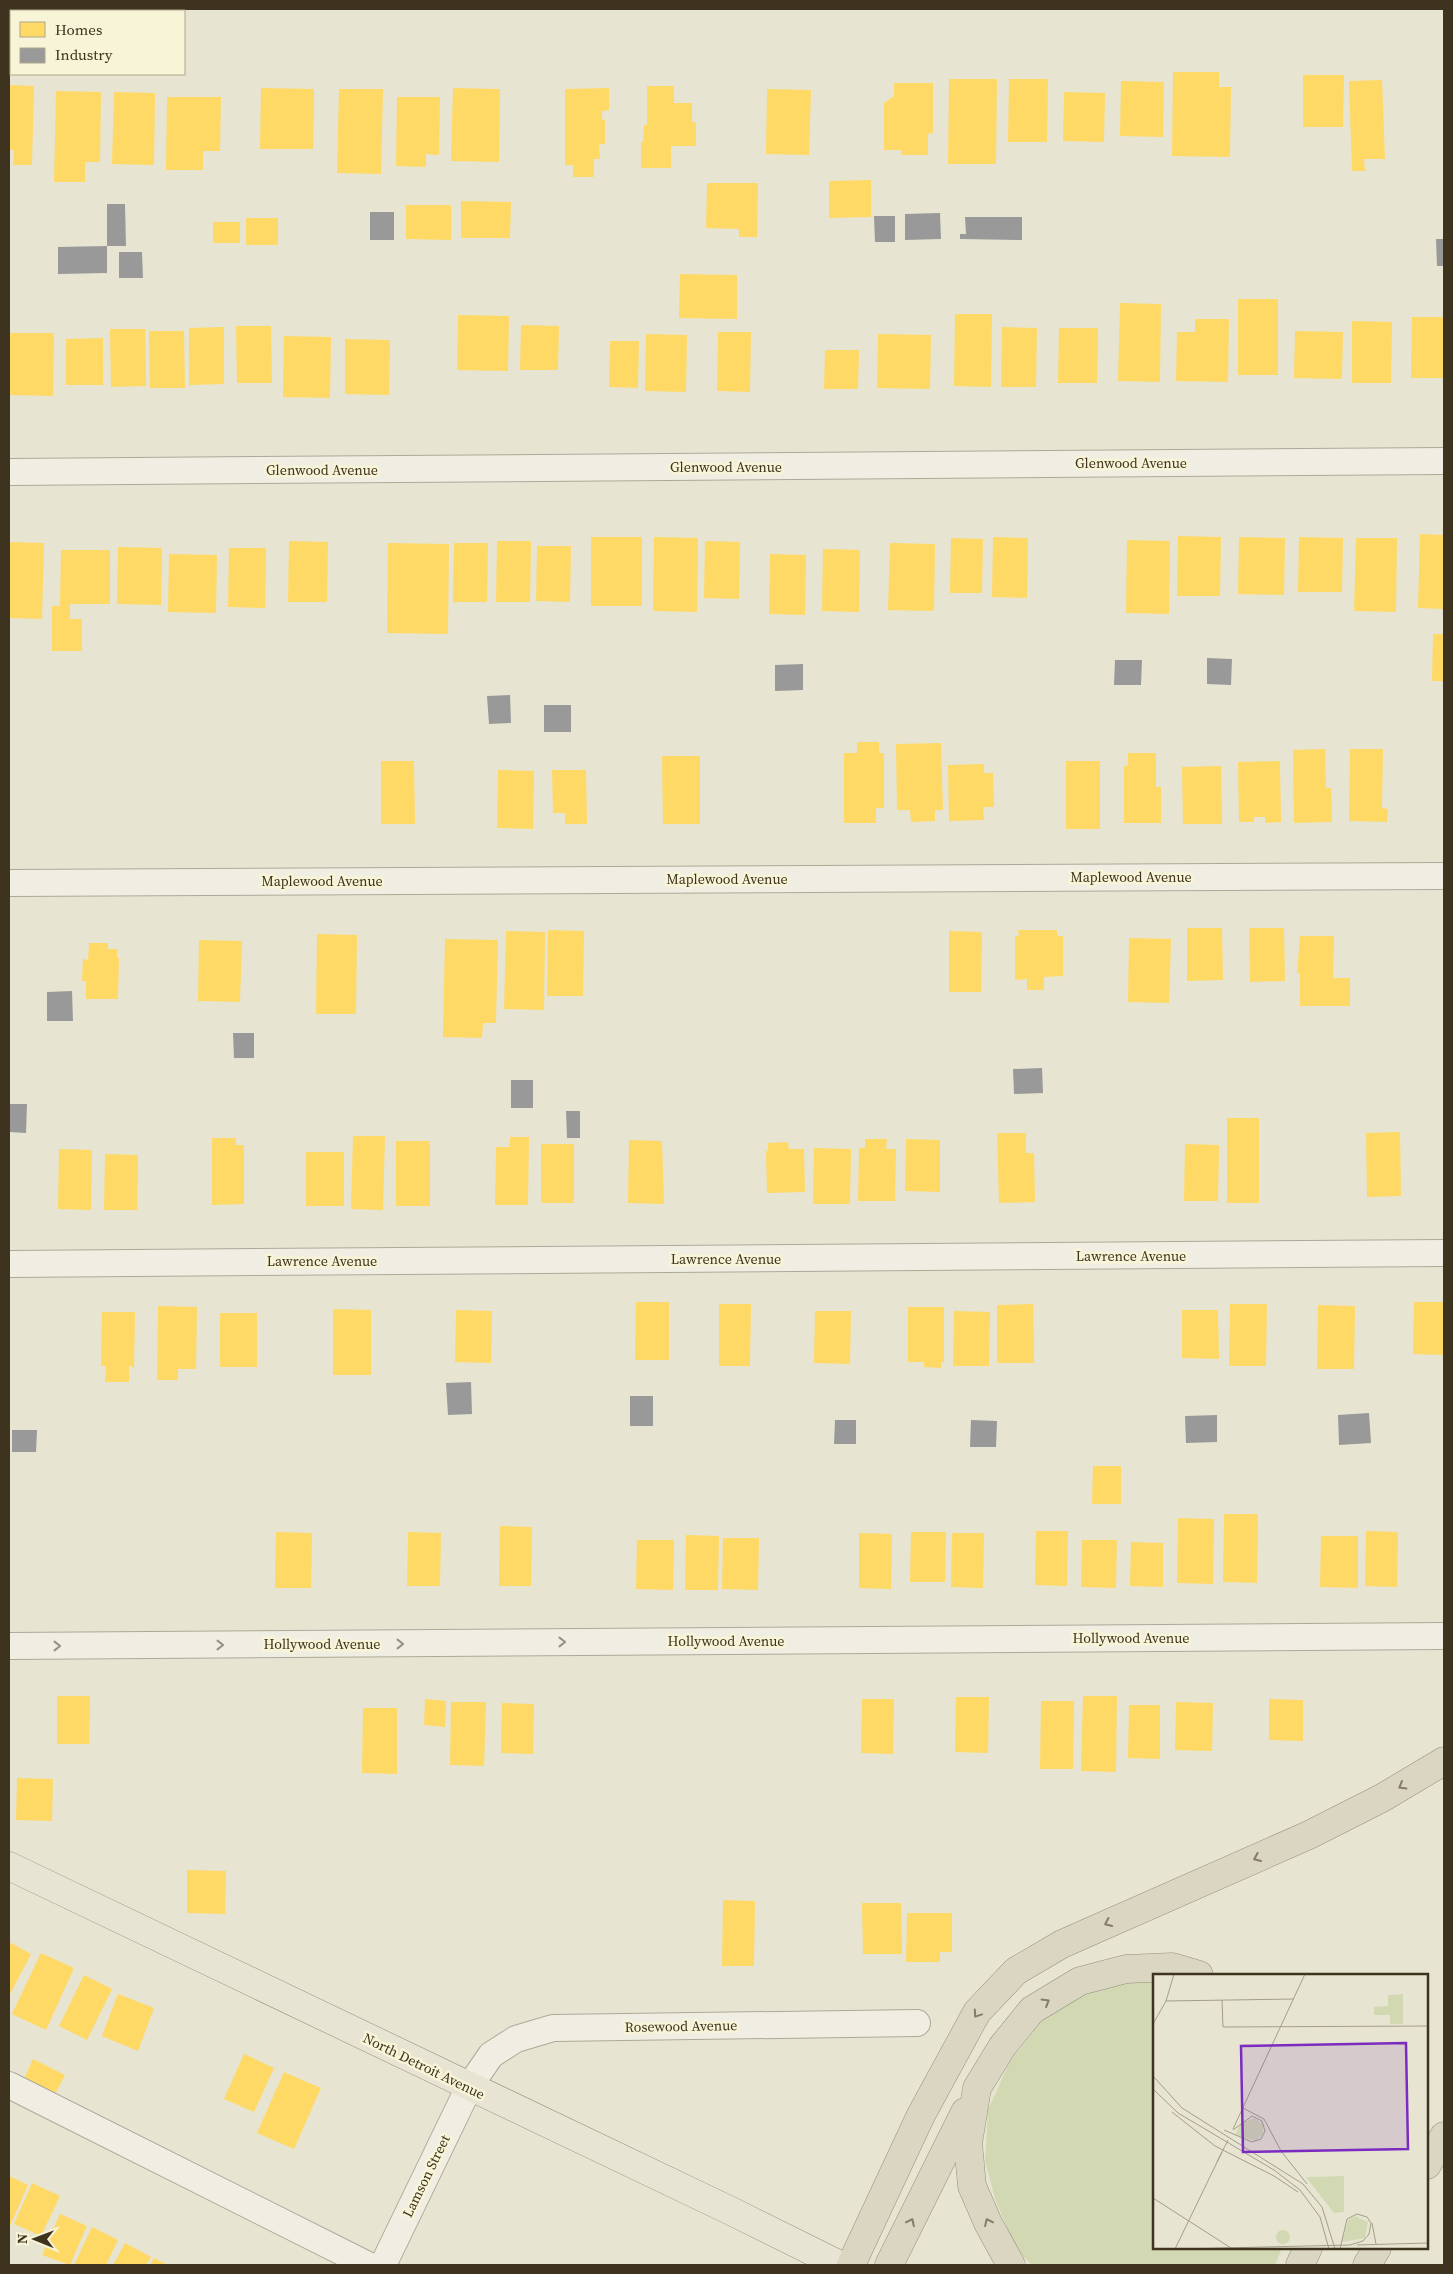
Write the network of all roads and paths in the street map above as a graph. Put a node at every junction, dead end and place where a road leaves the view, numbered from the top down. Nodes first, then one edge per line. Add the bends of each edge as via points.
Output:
1 (1444, 461) edge
2 (9, 472) edge
3 (1444, 876) edge
4 (9, 883) edge
5 (1444, 1253) edge
6 (9, 1264) edge
7 (1444, 1636) edge
8 (9, 1646) edge
9 (1444, 1761) edge
10 (9, 1866) edge
11 (1196, 1974) edge
12 (917, 2023) dead end
13 (9, 2085) edge
14 (469, 2087) junction
15 (977, 2088) junction
16 (1444, 2136) edge
17 (1428, 2163) edge
18 (1308, 2249) edge
19 (1376, 2249) edge
20 (368, 2265) edge
21 (383, 2265) edge
22 (840, 2265) edge
23 (851, 2265) edge
24 (889, 2265) edge
25 (1011, 2265) edge
26 (1300, 2265) edge
27 (1366, 2265) edge

1 - 2 street, Glenwood Avenue
3 - 4 street, Maplewood Avenue
5 - 6 street, Lawrence Avenue
8 -> 7 street, Hollywood Avenue
9 -> 23 highway via 1382,1798 1309,1835 1062,1944 1016,1971 977,2012 921,2115
10 - 14 main road, North Detroit Avenue
15 -> 11 highway via 1002,2048 1032,2010 1080,1981 1126,1969 1172,1967
12 - 14 street, Rosewood Avenue via 553,2028 516,2039 491,2055
13 - 20 street
14 - 21 street, Lamson Street
14 - 22 main road, North Detroit Avenue
24 -> 15 highway
25 -> 15 highway via 972,2186 968,2143
16 - 17 highway
18 - 26 highway
19 - 27 highway

